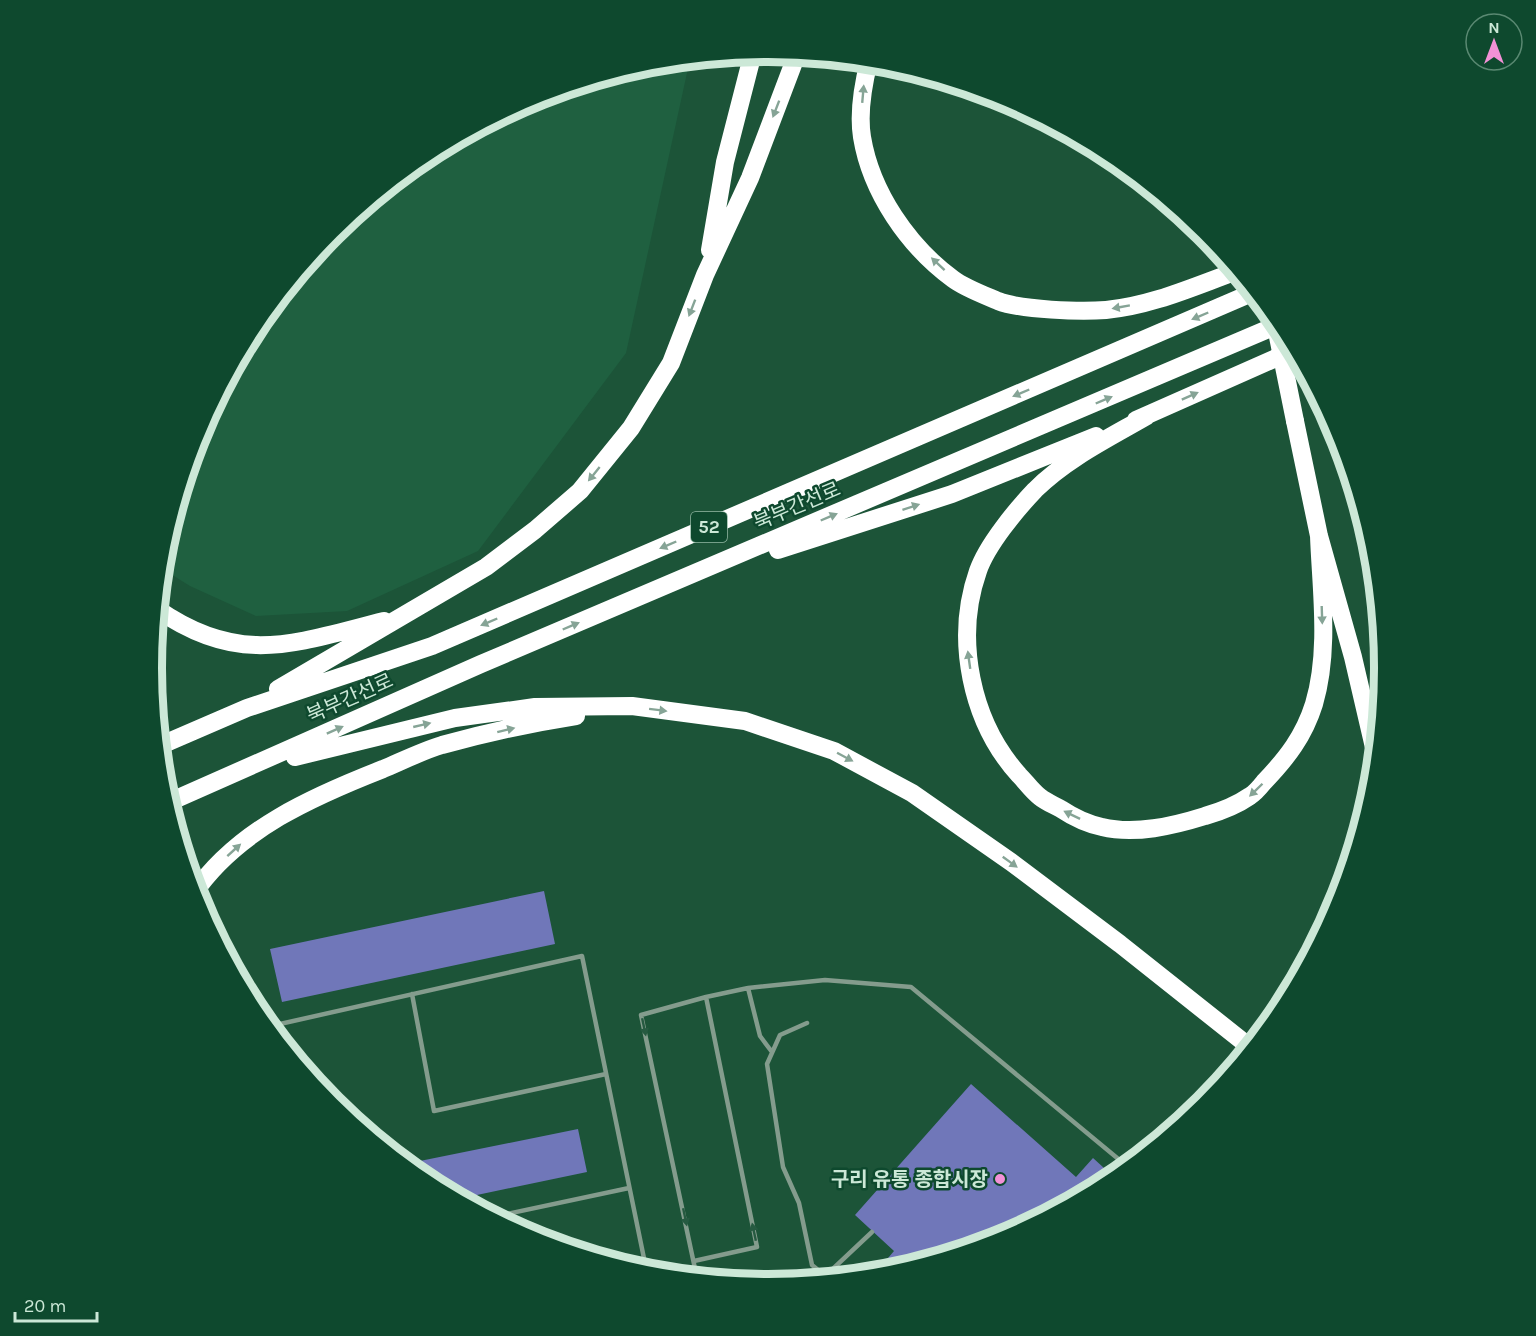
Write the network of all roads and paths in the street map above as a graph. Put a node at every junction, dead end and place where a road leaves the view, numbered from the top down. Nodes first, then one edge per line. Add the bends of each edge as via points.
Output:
1 (750, 62) edge
2 (794, 63) edge
3 (867, 70) edge
4 (705, 274) junction
5 (1229, 274) edge
6 (1246, 295) edge
7 (1270, 328) edge
8 (1279, 343) edge
9 (1286, 354) edge
10 (1147, 416) junction
11 (1319, 536) junction
12 (656, 590) junction
13 (164, 614) edge
14 (403, 616) junction
15 (632, 706) junction
16 (247, 708) junction
17 (1371, 732) edge
18 (167, 743) edge
19 (244, 771) junction
20 (176, 799) edge
21 (202, 884) edge
22 (748, 988) junction
23 (412, 994) junction
24 (706, 997) junction
25 (807, 1023) dead end
26 (278, 1024) edge
27 (1244, 1043) edge
28 (772, 1052) junction
29 (606, 1074) junction
30 (1121, 1161) edge
31 (629, 1188) junction
32 (505, 1214) edge
33 (872, 1232) dead end
34 (694, 1261) junction
35 (645, 1262) edge
36 (696, 1270) edge
37 (832, 1271) edge
38 (820, 1272) edge

1 - 4 highway via 725,162
2 -> 4 highway via 750,178
5 -> 3 highway via 1141,304 1106,310 1052,310 1000,302 954,280 892,215 870,172 861,135
4 -> 14 highway via 671,363 631,428 579,491 486,567
6 -> 16 highway, 북부간선로 / 52 via 432,646
12 -> 7 highway, 북부간선로 / 52
8 - 11 highway, bridge
10 -> 9 highway
11 -> 10 highway via 1323,655 1314,702 1300,740 1251,796 1188,821 1133,830 1102,827 1038,796 989,733 972,683 968,627 978,569 1001,530 1036,489 1067,464
12 -> 10 highway via 952,494
11 - 17 highway
19 -> 12 highway, 북부간선로 / 52
13 - 14 highway via 217,641 254,646 292,644
14 - 16 highway
19 -> 15 highway via 455,718 535,707
21 -> 15 highway via 233,850 266,824 345,784 440,746 535,723
15 -> 27 highway via 745,721 834,751 912,793 1102,930
16 - 18 highway, 북부간선로 / 52
19 - 20 highway, 북부간선로 / 52
22 - 24 lane
22 - 28 lane via 760,1036
22 - 30 lane via 825,980 911,987
23 - 26 lane
23 - 29 lane via 434,1110
23 - 29 lane via 582,956
34 -> 24 lane via 757,1246
24 -> 34 lane via 641,1015
25 - 28 lane via 780,1035
28 - 38 lane via 767,1064 783,1167 799,1203 812,1265
29 - 31 lane
31 - 32 lane
31 - 35 lane
33 - 37 lane, bridge
34 - 36 lane

